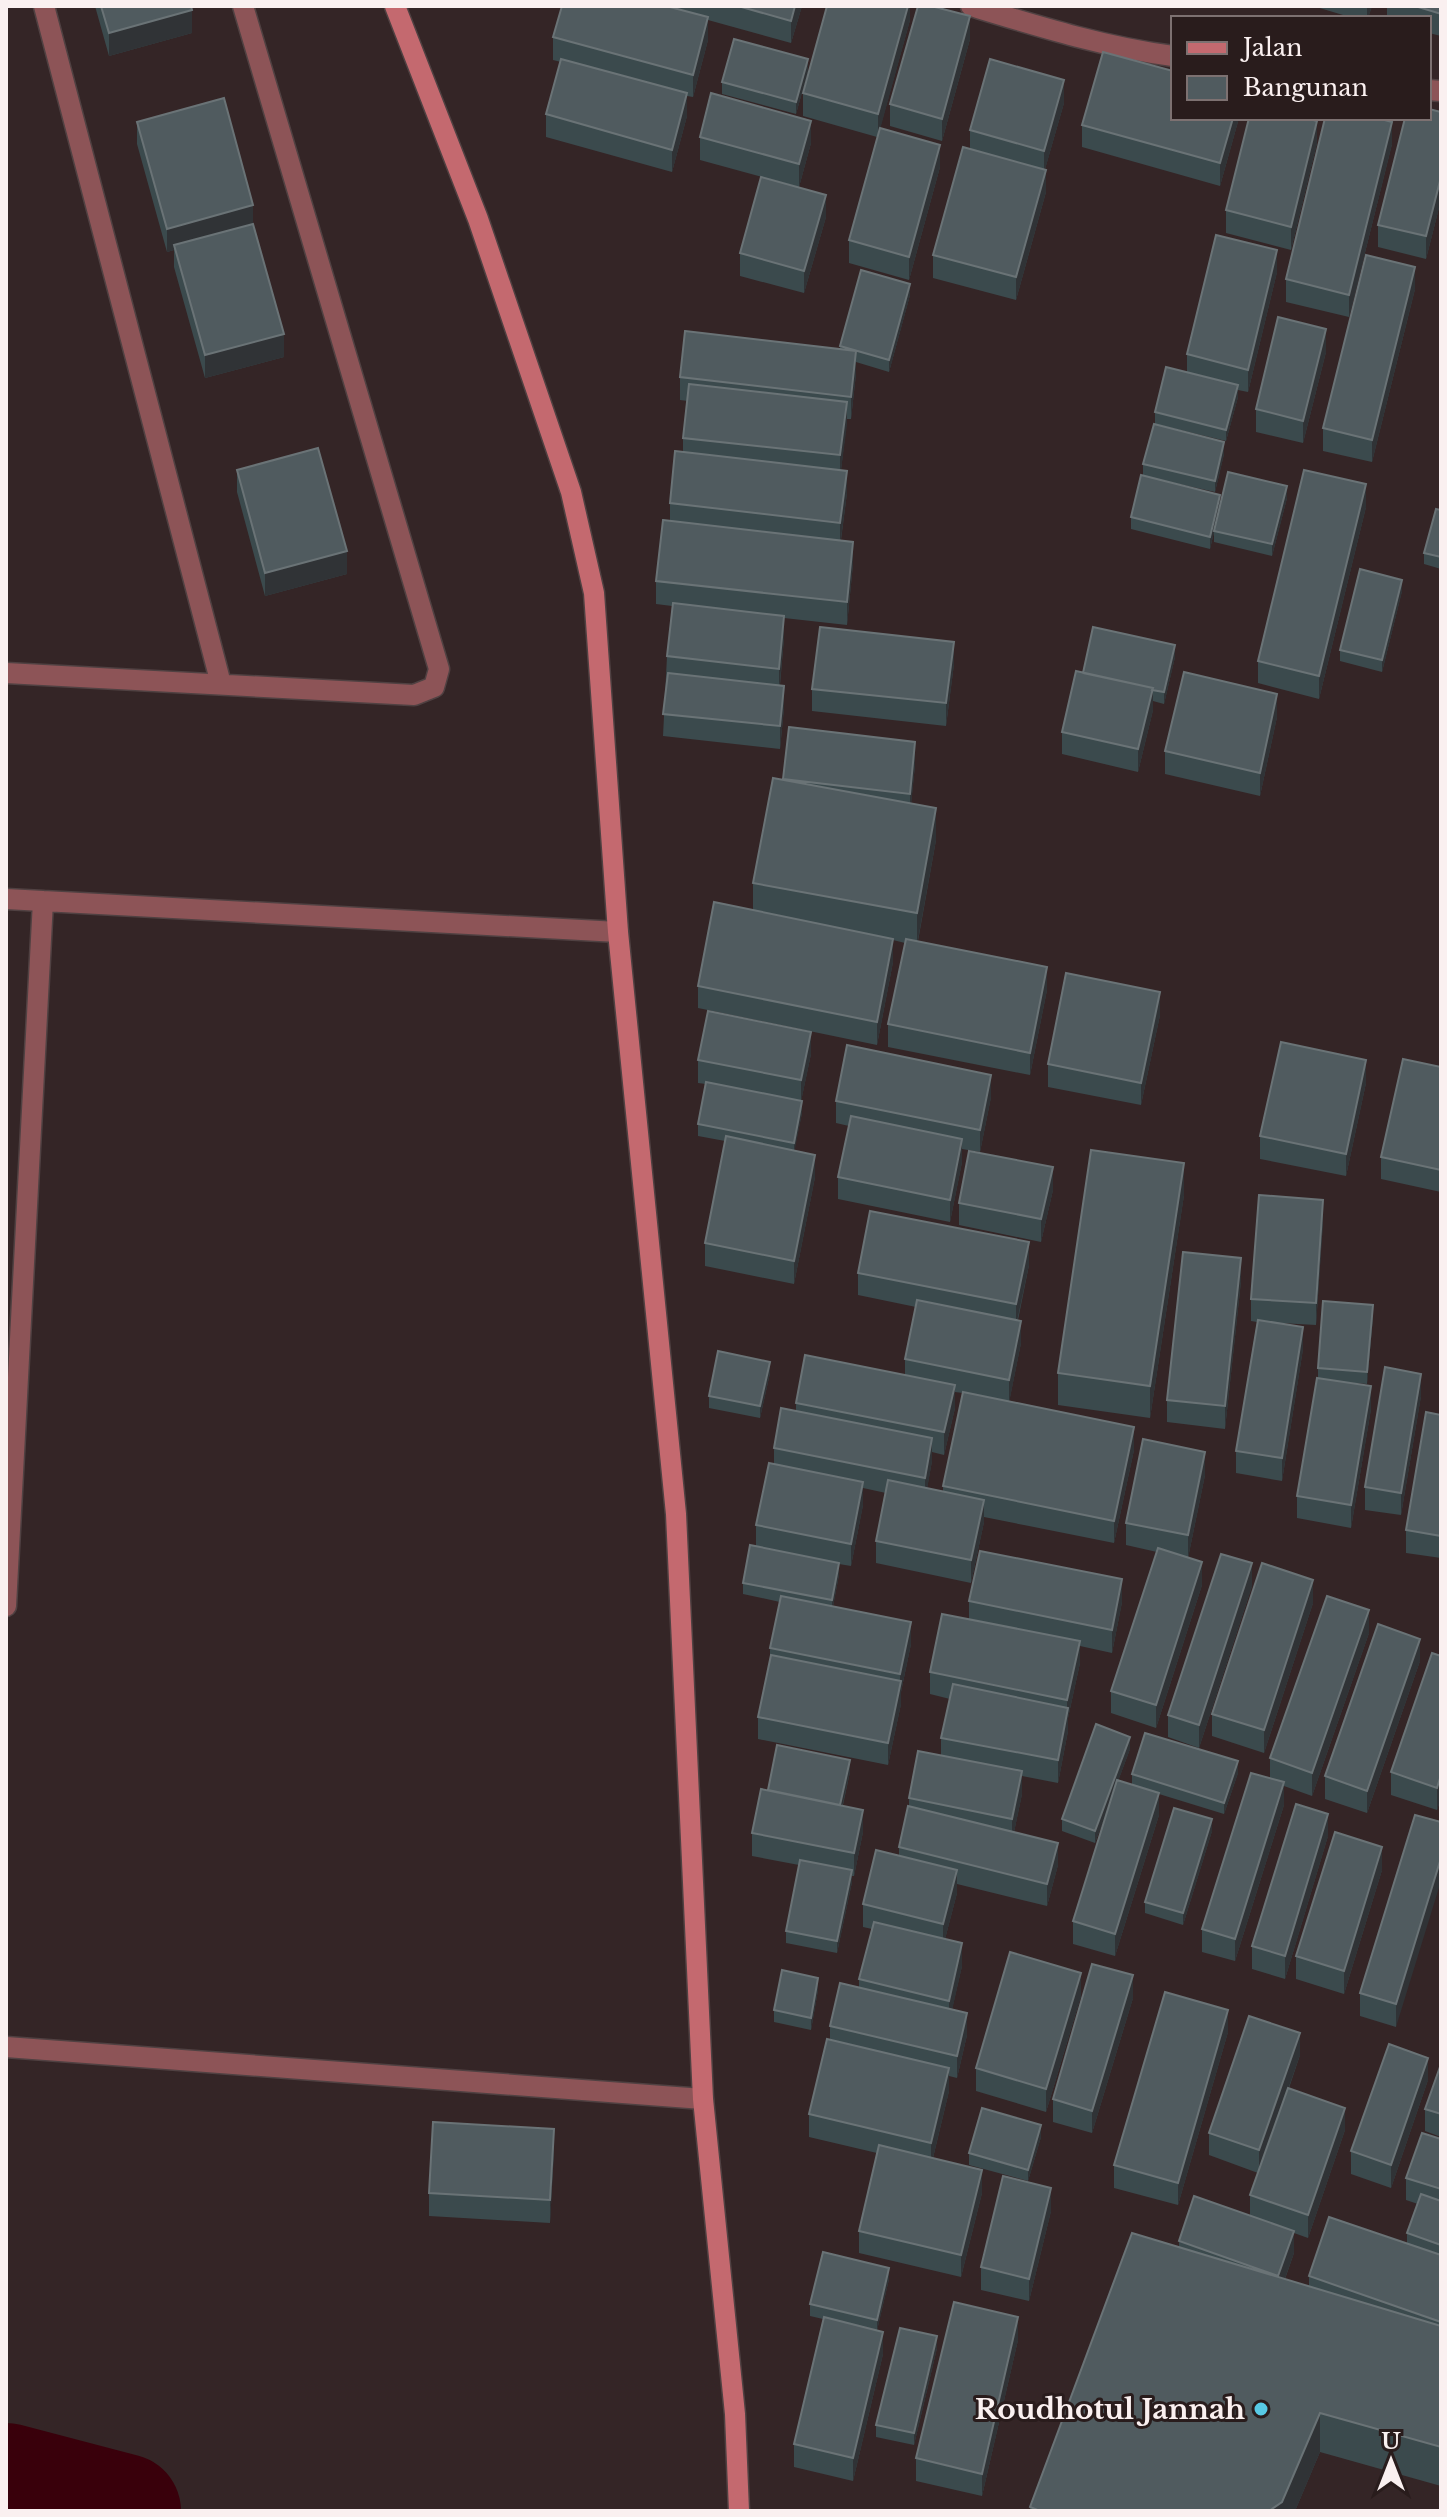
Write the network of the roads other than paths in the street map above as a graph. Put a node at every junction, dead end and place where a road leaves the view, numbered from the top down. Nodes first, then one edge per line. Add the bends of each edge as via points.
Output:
1 (44, 6) edge
2 (243, 6) edge
3 (395, 6) edge
4 (971, 6) edge
5 (1171, 56) edge
6 (6, 673) edge
7 (221, 684) junction
8 (6, 899) edge
9 (43, 901) junction
10 (618, 932) junction
11 (6, 1606) edge
12 (6, 2047) edge
13 (703, 2099) junction
14 (738, 2510) edge

1 - 7 street
2 - 7 street via 439,669 434,687 414,695
3 - 10 main road via 478,219 571,492 594,593
4 - 5 street via 1065,35
6 - 7 street
8 - 9 street
9 - 10 street
9 - 11 street
10 - 13 main road via 676,1514
12 - 13 street
13 - 14 main road via 735,2414

